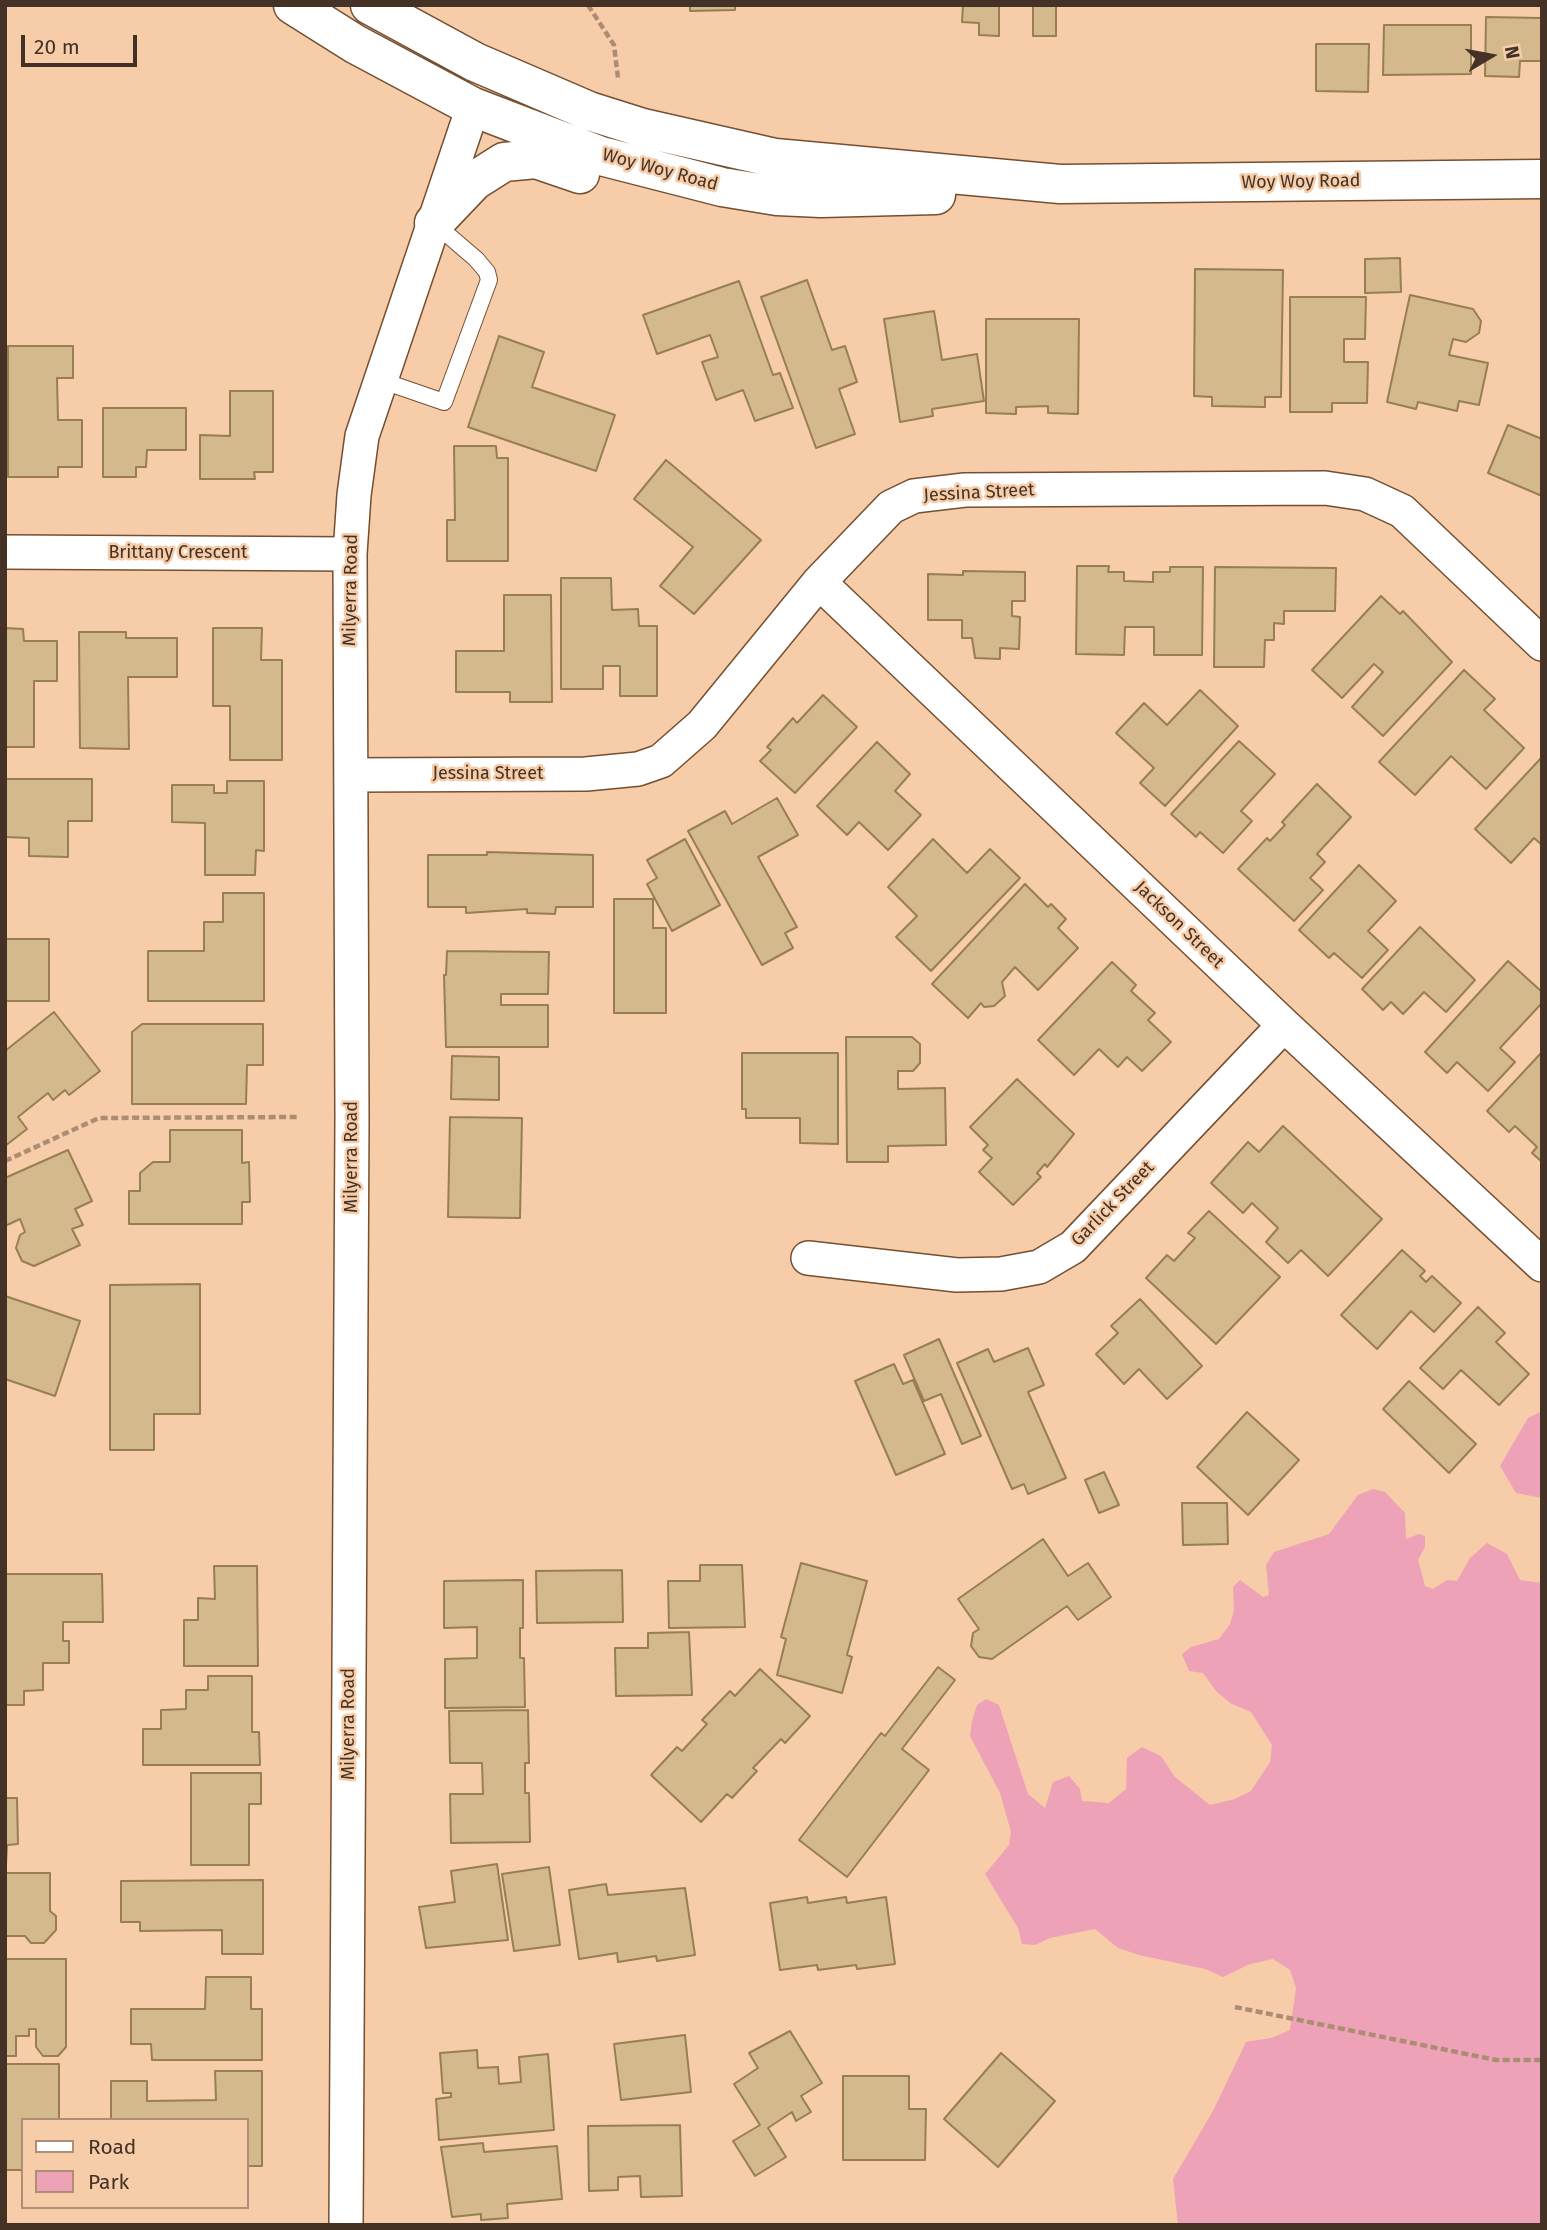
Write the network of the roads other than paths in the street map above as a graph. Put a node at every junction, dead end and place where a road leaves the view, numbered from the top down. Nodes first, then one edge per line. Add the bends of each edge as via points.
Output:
1 (293, 5) edge
2 (332, 5) edge
3 (370, 5) edge
4 (473, 107) junction
5 (716, 145) junction
6 (1542, 179) edge
7 (1060, 184) junction
8 (777, 196) junction
9 (434, 223) junction
10 (380, 380) junction
11 (5, 552) edge
12 (350, 555) junction
13 (819, 582) junction
14 (1542, 644) edge
15 (351, 775) junction
16 (1284, 1025) junction
17 (808, 1258) dead end
18 (1542, 1265) edge
19 (346, 2225) edge

1 - 4 main road, Woy Woy Road
2 - 4 main road via 452,77
3 - 5 main road, Woy Woy Road via 475,62 555,97 643,128
4 - 5 main road via 508,102 638,144
4 - 8 main road, Woy Woy Road via 637,166
4 - 9 street, Milyerra Road
5 - 7 main road, Woy Woy Road via 775,158
6 - 7 main road, Woy Woy Road
7 - 8 main road, Woy Woy Road via 951,195
8 - 9 main road via 633,183 571,172 536,159 519,159 488,170
9 - 10 street, Milyerra Road
9 - 10 lane via 476,259 489,280 444,402
10 - 12 street, Milyerra Road via 362,436
11 - 12 street, Brittany Crescent
12 - 15 street, Milyerra Road
13 - 14 street, Jessina Street via 891,507 914,496 965,490 1325,488 1365,494 1402,511
13 - 15 street, Jessina Street via 702,725 661,761 638,769 586,774
13 - 16 street, Jackson Street
15 - 19 street, Milyerra Road
16 - 17 street, Garlick Street via 1073,1247 1039,1267 957,1275
16 - 18 street, Jackson Street

